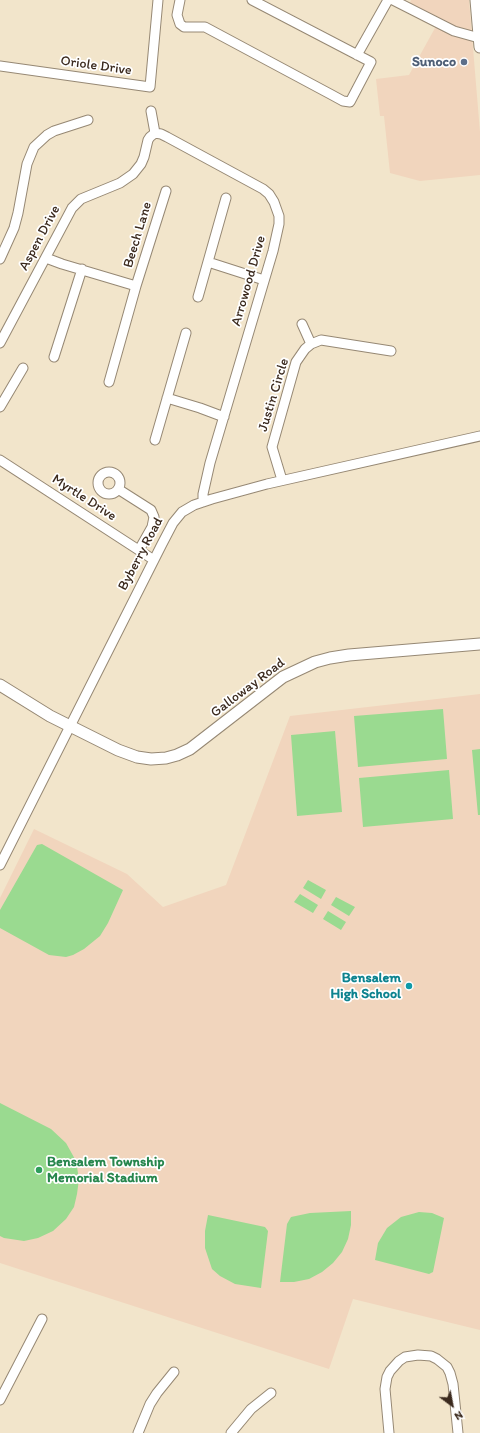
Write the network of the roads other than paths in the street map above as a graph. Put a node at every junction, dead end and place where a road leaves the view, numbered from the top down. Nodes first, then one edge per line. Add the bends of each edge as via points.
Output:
1 (158, 0) edge
2 (180, 0) edge
3 (253, 0) edge
4 (388, 0) edge
5 (394, 0) edge
6 (476, 0) edge
7 (480, 43) edge
8 (357, 55) junction
9 (0, 66) edge
10 (151, 111) dead end
11 (88, 120) dead end
12 (154, 133) junction
13 (166, 191) dead end
14 (226, 198) dead end
15 (1, 256) edge
16 (46, 258) junction
17 (208, 262) junction
18 (82, 269) junction
19 (264, 280) junction
20 (136, 286) junction
21 (198, 297) dead end
22 (302, 324) dead end
23 (186, 333) dead end
24 (0, 343) edge
25 (311, 344) junction
26 (391, 351) dead end
27 (54, 357) dead end
28 (23, 368) dead end
29 (110, 382) dead end
30 (167, 398) junction
31 (0, 407) edge
32 (224, 417) junction
33 (480, 436) edge
34 (155, 440) dead end
35 (0, 460) edge
36 (282, 480) junction
37 (118, 489) dead end
38 (203, 502) junction
39 (140, 548) junction
40 (154, 560) junction
41 (480, 644) edge
42 (0, 685) edge
43 (69, 726) junction
44 (0, 865) edge
45 (42, 1319) dead end
46 (174, 1372) dead end
47 (271, 1393) dead end
48 (0, 1400) edge
49 (138, 1433) edge
50 (231, 1433) edge
51 (389, 1433) edge
52 (458, 1433) edge

1 - 9 street, Oriole Drive via 150,87
2 - 8 street via 178,15 180,24 184,27 205,27 343,101 350,102 371,62
3 - 8 street
4 - 8 street
5 - 7 street
6 - 7 main road
10 - 12 street
11 - 15 street via 54,131 34,147 27,164 14,228
12 - 16 street, Aspen Drive via 148,140 141,164 133,174 120,184 81,199 72,208
12 - 19 street, Arrowood Drive via 167,137 268,194 277,210 279,224
13 - 20 street, Beech Lane
14 - 17 street
16 - 18 street, Beech Lane
16 - 24 street, Aspen Drive
17 - 19 street
17 - 21 street
18 - 20 street, Beech Lane
18 - 27 street
19 - 32 street, Arrowood Drive
20 - 29 street, Beech Lane
22 - 25 street
23 - 30 street
25 - 26 street via 321,340
25 - 36 street, Justin Circle via 296,362 272,447
28 - 31 street
30 - 32 street
30 - 34 street
32 - 38 street, Arrowood Drive via 210,463
33 - 36 street, Byberry Road
35 - 39 street, Myrtle Drive
36 - 38 street, Byberry Road
37 - 39 street via 153,514 152,527
38 - 40 street, Byberry Road via 184,510 177,517
39 - 40 street, Myrtle Drive
40 - 43 street, Byberry Road
41 - 43 main road, Galloway Road via 330,658 315,662 283,677 190,749 166,758 137,757
42 - 43 main road, Galloway Road
43 - 44 street, Byberry Road
45 - 48 street
46 - 49 street via 157,1392
47 - 50 street via 251,1409
51 - 52 street via 385,1388 387,1377 399,1361 418,1354 437,1359 450,1373

